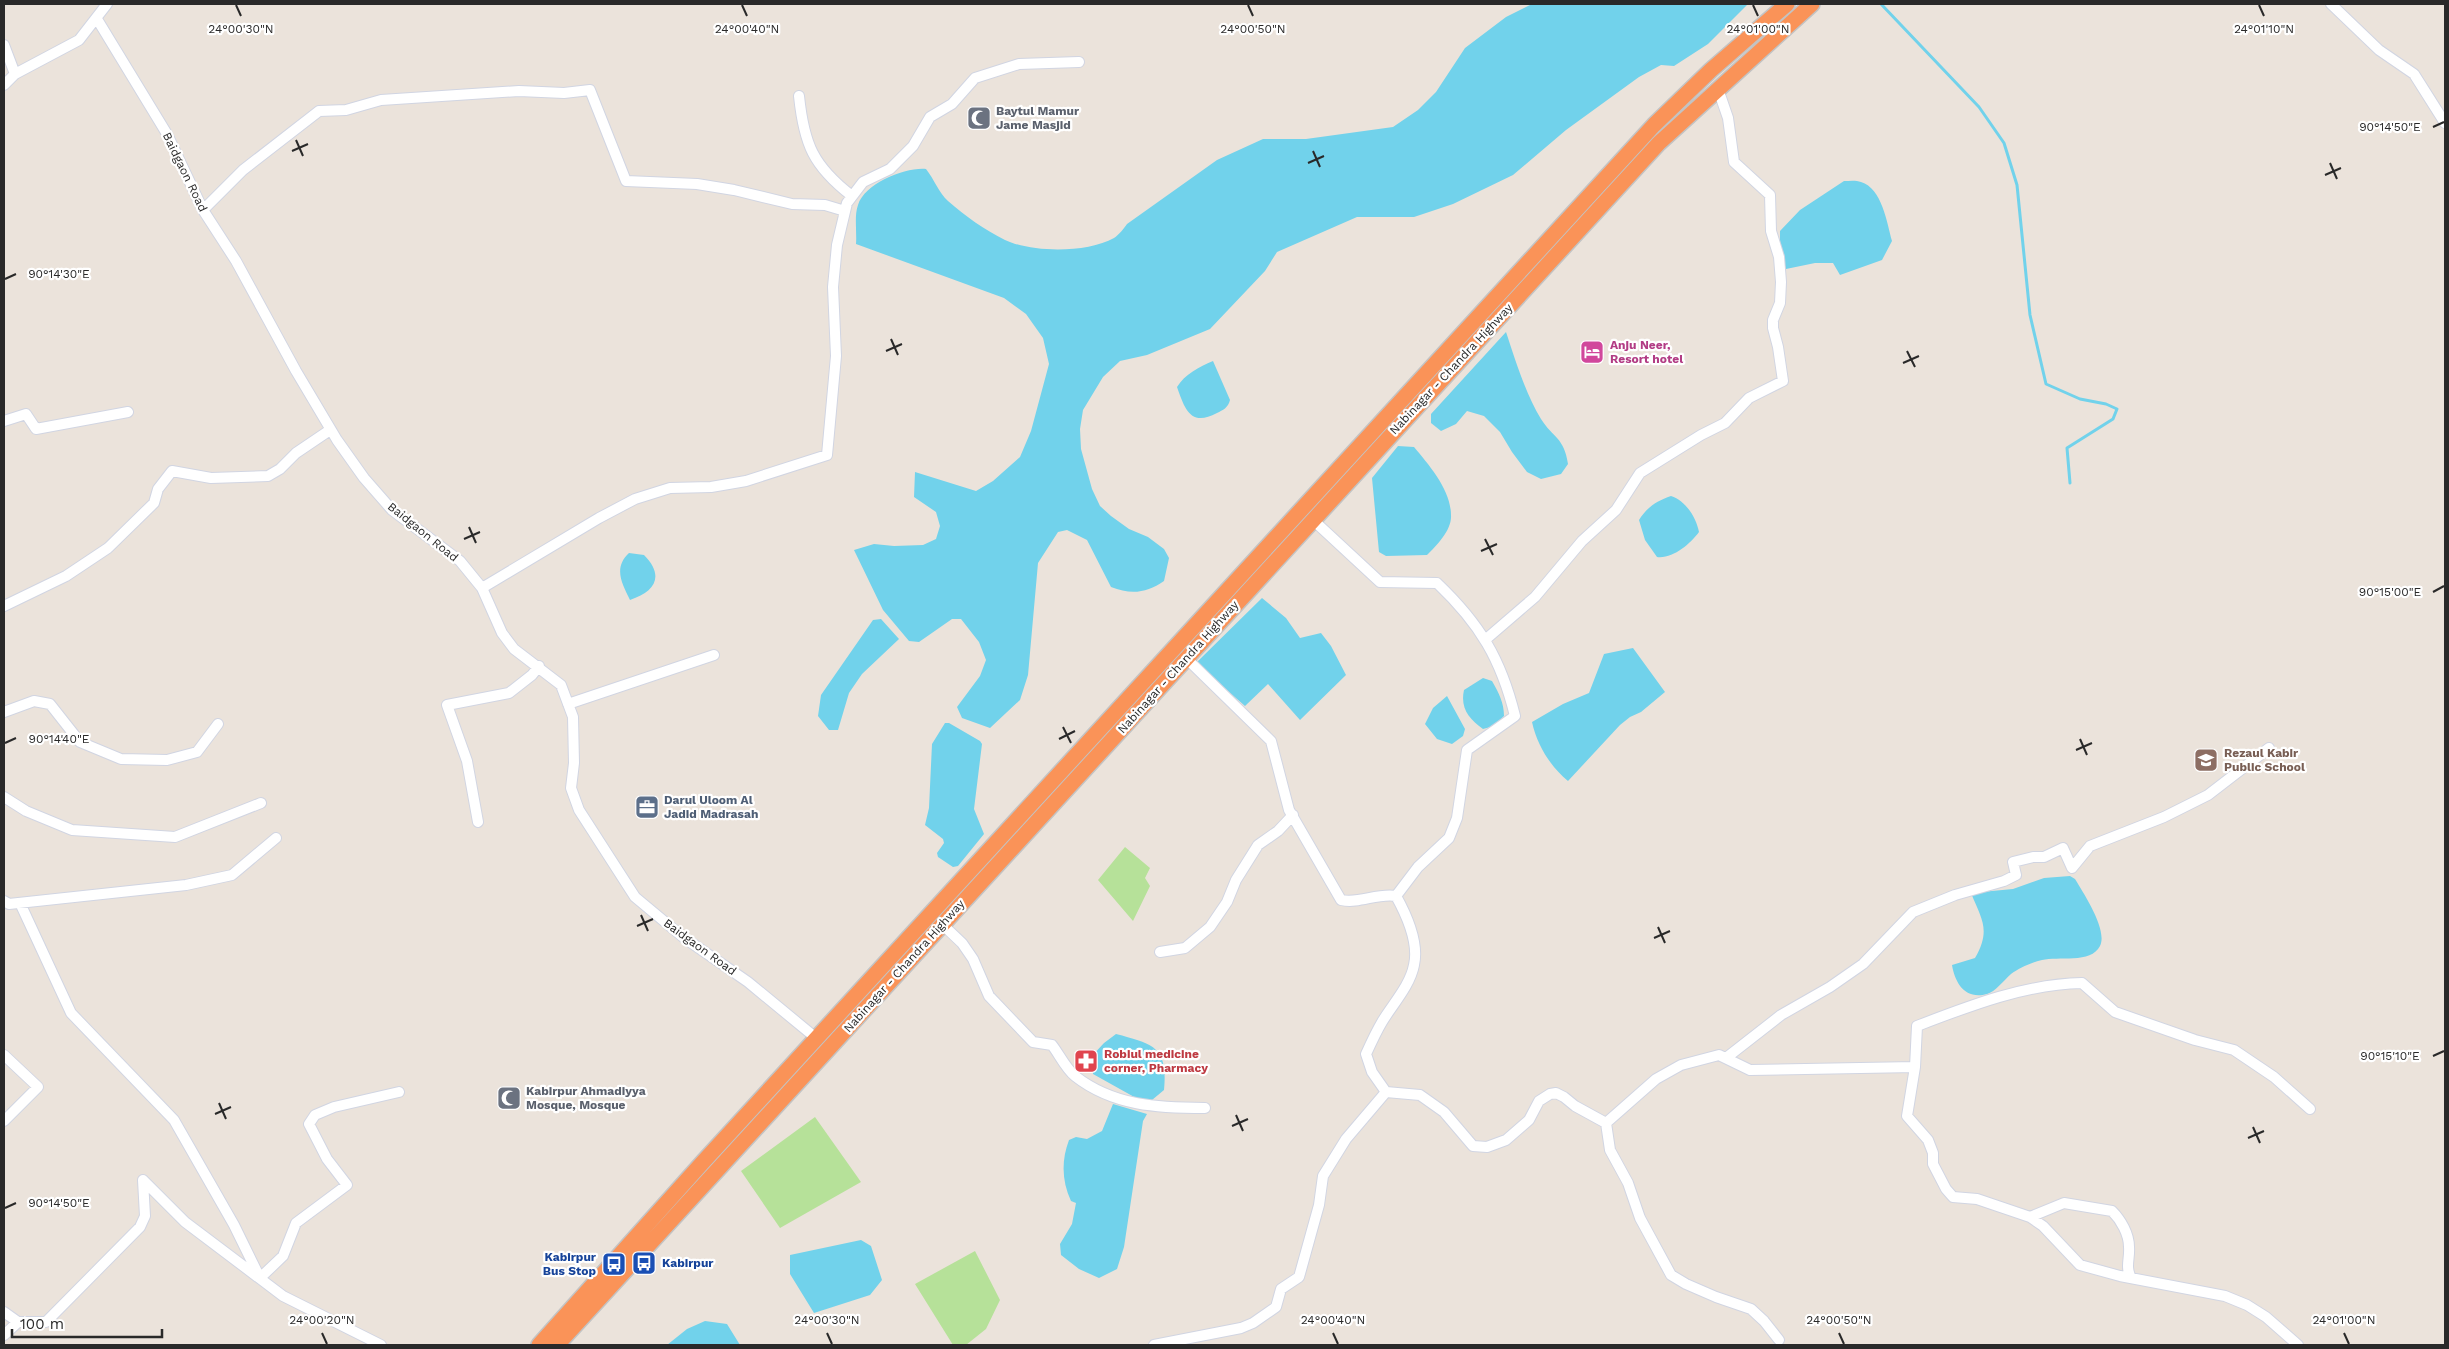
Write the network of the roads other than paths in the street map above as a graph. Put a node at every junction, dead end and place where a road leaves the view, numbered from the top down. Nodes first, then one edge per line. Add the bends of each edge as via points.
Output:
1 (107, 4) edge
2 (1787, 4) edge
3 (1812, 4) edge
4 (2331, 4) edge
5 (97, 19) junction
6 (4, 45) edge
7 (1078, 62) dead end
8 (15, 74) junction
9 (4, 85) edge
10 (1718, 89) junction
11 (799, 96) dead end
12 (2445, 122) edge
13 (852, 196) junction
14 (203, 210) junction
15 (845, 211) junction
16 (128, 412) dead end
17 (4, 421) edge
18 (330, 430) junction
19 (1312, 519) junction
20 (482, 588) junction
21 (4, 606) edge
22 (1485, 640) junction
23 (714, 655) dead end
24 (1186, 658) junction
25 (539, 666) junction
26 (568, 704) junction
27 (4, 712) edge
28 (218, 724) dead end
29 (2269, 748) dead end
30 (4, 797) edge
31 (261, 804) dead end
32 (1293, 816) junction
33 (478, 822) dead end
34 (276, 838) dead end
35 (1396, 896) junction
36 (4, 901) edge
37 (20, 903) junction
38 (942, 924) junction
39 (1160, 952) dead end
40 (816, 1038) junction
41 (4, 1054) edge
42 (1726, 1058) junction
43 (1915, 1067) junction
44 (399, 1092) dead end
45 (1386, 1092) junction
46 (1205, 1108) dead end
47 (2310, 1109) dead end
48 (4, 1121) edge
49 (1606, 1124) junction
50 (2030, 1217) junction
51 (260, 1278) junction
52 (2131, 1278) junction
53 (4, 1312) edge
54 (18, 1322) junction
55 (4, 1335) edge
56 (1779, 1340) dead end
57 (382, 1345) edge
58 (539, 1345) edge
59 (557, 1345) edge
60 (1154, 1345) edge
61 (2298, 1345) edge

1 - 5 street
2 - 40 highway, Nabinagar - Chandra Highway via 1654,125
3 - 10 highway, Nabinagar - Chandra Highway
4 - 12 street via 2379,50 2414,74
5 - 8 street via 79,40
5 - 14 street, Baidgaon Road via 167,134
6 - 8 street
7 - 13 street via 1019,64 975,78 952,104 930,117 913,146 890,169 863,182
8 - 9 street
10 - 19 highway, Nabinagar - Chandra Highway via 1659,143
10 - 22 street via 1728,118 1734,162 1770,195 1771,231 1779,257 1781,282 1780,303 1773,328 1783,381 1749,398 1725,423 1640,473 1616,510 1582,541 1535,596
11 - 13 street via 801,117 818,166
13 - 15 street
14 - 15 street via 244,170 319,111 346,110 382,100 590,90 626,181 697,184 792,204 825,205
14 - 18 street, Baidgaon Road via 236,261
15 - 20 street via 837,245 833,287 836,356 827,455 746,481 711,487 670,488 635,499
16 - 17 street via 36,429 26,414
18 - 20 street, Baidgaon Road via 364,478 392,510 460,561
18 - 21 street via 268,476 211,478 172,471 158,489 154,503 108,548 66,576
19 - 22 street via 1380,582 1437,583 1458,603
19 - 24 highway, Nabinagar - Chandra Highway
20 - 25 street, Baidgaon Road via 502,633 514,649
22 - 35 street via 1507,682 1515,716 1467,750 1457,818 1449,838 1418,868
23 - 26 street
24 - 32 street via 1271,741
24 - 38 highway, Nabinagar - Chandra Highway
25 - 26 street, Baidgaon Road via 560,684
25 - 33 street via 509,694 447,705 467,761
26 - 40 street, Baidgaon Road via 573,717 571,788 579,810 636,897 683,937 748,982
27 - 28 street via 34,701 50,704 80,742 122,760 167,760 197,752
29 - 42 street via 2208,795 2090,846 2072,868 2063,848 2044,857 2033,856 2013,862 2016,875 2004,881 1954,895 1913,912 1862,964 1781,1015
30 - 31 street via 26,811 72,830 175,837
32 - 35 street via 1341,900 1352,903 1387,894
32 - 39 street via 1258,845 1210,927 1185,948
34 - 37 street via 232,875 186,885
35 - 45 street via 1405,912 1413,944 1414,965 1366,1054 1372,1072
36 - 37 street
37 - 51 street via 71,1013 174,1120 234,1225
38 - 46 street via 973,959 989,996 1033,1042 1052,1044 1074,1075 1106,1094 1130,1102 1159,1108
38 - 59 highway, Nabinagar - Chandra Highway
40 - 58 highway, Nabinagar - Chandra Highway
41 - 48 street via 38,1087
42 - 43 street via 1750,1070
42 - 49 street via 1719,1055 1681,1066 1656,1079
43 - 47 street via 1917,1026 1957,1010 2022,992 2082,983 2115,1012 2234,1050 2274,1077
43 - 50 street via 1906,1116 1928,1140 1933,1164 1946,1189 1953,1197 1977,1199
44 - 51 street via 334,1107 315,1115 309,1124 327,1159 347,1185 296,1223 283,1256
45 - 49 street via 1420,1095 1444,1112 1473,1146 1487,1147 1506,1140 1529,1120 1539,1101 1556,1093
45 - 60 street via 1346,1139 1323,1176 1320,1205 1299,1277 1281,1289 1276,1307 1240,1328
49 - 56 street via 1610,1150 1628,1183 1640,1218 1671,1275 1751,1309
50 - 52 street via 2043,1226 2080,1265
50 - 52 street via 2064,1203 2112,1211 2127,1235 2130,1247 2126,1269
51 - 54 street via 186,1222 143,1180 145,1216 140,1227 46,1322
51 - 57 street via 283,1296
52 - 61 street via 2225,1296 2266,1317
53 - 54 street
54 - 55 street

